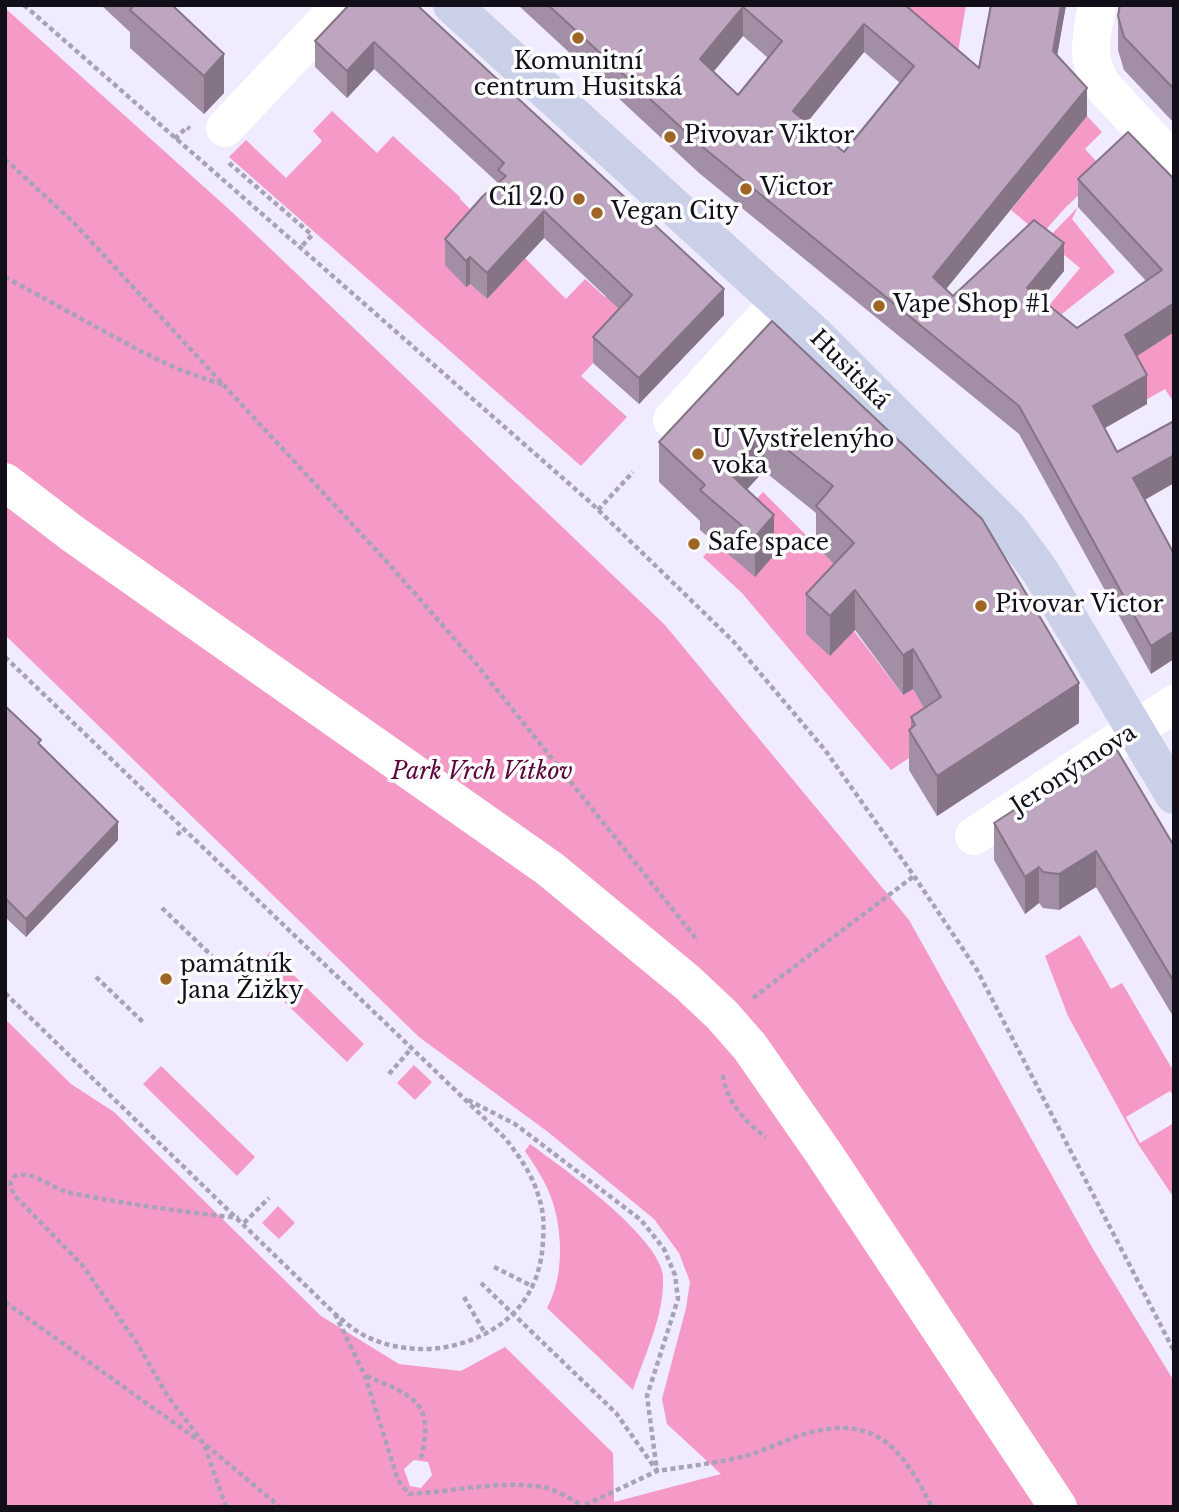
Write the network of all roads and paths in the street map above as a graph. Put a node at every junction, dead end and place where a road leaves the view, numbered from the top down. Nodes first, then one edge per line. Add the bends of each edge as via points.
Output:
1 (24, 5) edge
2 (341, 5) edge
3 (452, 5) edge
4 (1097, 5) edge
5 (187, 127) dead end
6 (225, 128) joint
7 (175, 139) junction
8 (5, 159) edge
9 (1174, 163) edge
10 (300, 248) junction
11 (5, 277) edge
12 (779, 302) junction
13 (224, 385) junction
14 (672, 419) dead end
15 (633, 472) dead end
16 (5, 482) edge
17 (598, 510) junction
18 (5, 657) edge
19 (1174, 704) edge
20 (1135, 730) junction
21 (1174, 795) edge
22 (183, 829) junction
23 (177, 835) dead end
24 (975, 836) dead end
25 (914, 876) junction
26 (162, 908) dead end
27 (705, 949) dead end
28 (212, 956) dead end
29 (96, 977) dead end
30 (5, 993) edge
31 (747, 1002) dead end
32 (145, 1024) dead end
33 (411, 1049) junction
34 (388, 1074) dead end
35 (461, 1097) junction
36 (268, 1198) dead end
37 (239, 1218) junction
38 (244, 1223) junction
39 (494, 1267) dead end
40 (481, 1283) dead end
41 (534, 1287) junction
42 (464, 1297) dead end
43 (5, 1302) edge
44 (335, 1314) junction
45 (513, 1314) junction
46 (486, 1335) junction
47 (1174, 1352) edge
48 (365, 1376) junction
49 (204, 1444) junction
50 (421, 1461) dead end
51 (657, 1471) junction
52 (582, 1506) edge
53 (226, 1507) edge
54 (280, 1507) edge
55 (932, 1507) edge
56 (1058, 1507) edge

1 - 7 path
2 - 6 street
3 - 12 main road, Husitská
4 - 9 street via 1092,71
5 - 7 path
6 - 10 path via 209,146 312,235
7 - 10 path
8 - 13 path via 74,223
10 - 17 path
11 - 13 path via 142,352
12 - 14 street
12 - 20 main road, Husitská via 1010,530 1040,571
13 - 27 path via 473,660
15 - 17 path
16 - 56 street via 550,869 722,1015 750,1047 825,1155
17 - 25 path via 733,641 825,750
18 - 22 path
19 - 20 street, Jeronýmova
20 - 21 main road, Husitská
20 - 24 street, Jeronýmova
22 - 23 path
22 - 33 path
25 - 31 path
25 - 47 path via 977,971
26 - 28 path
29 - 32 path
30 - 37 path
33 - 34 path
33 - 35 path
35 - 41 path via 505,1138 539,1197 542,1252
35 - 51 path via 515,1124 641,1220 664,1250 675,1275 678,1299 647,1396
36 - 38 path
37 - 38 path
37 - 49 path via 68,1193 25,1174 15,1176 10,1184 17,1198 82,1265
38 - 44 path
39 - 41 path
40 - 45 path
41 - 45 path
42 - 46 path
43 - 49 path
44 - 46 path via 362,1334 422,1350
44 - 48 path
45 - 46 path
45 - 51 path via 616,1413
48 - 50 path via 408,1394 422,1407 427,1436
48 - 52 path via 398,1479 409,1494 491,1485 544,1487
49 - 53 path
49 - 54 path
51 - 52 path
51 - 55 path via 752,1454 808,1433 842,1427 875,1434 897,1450

